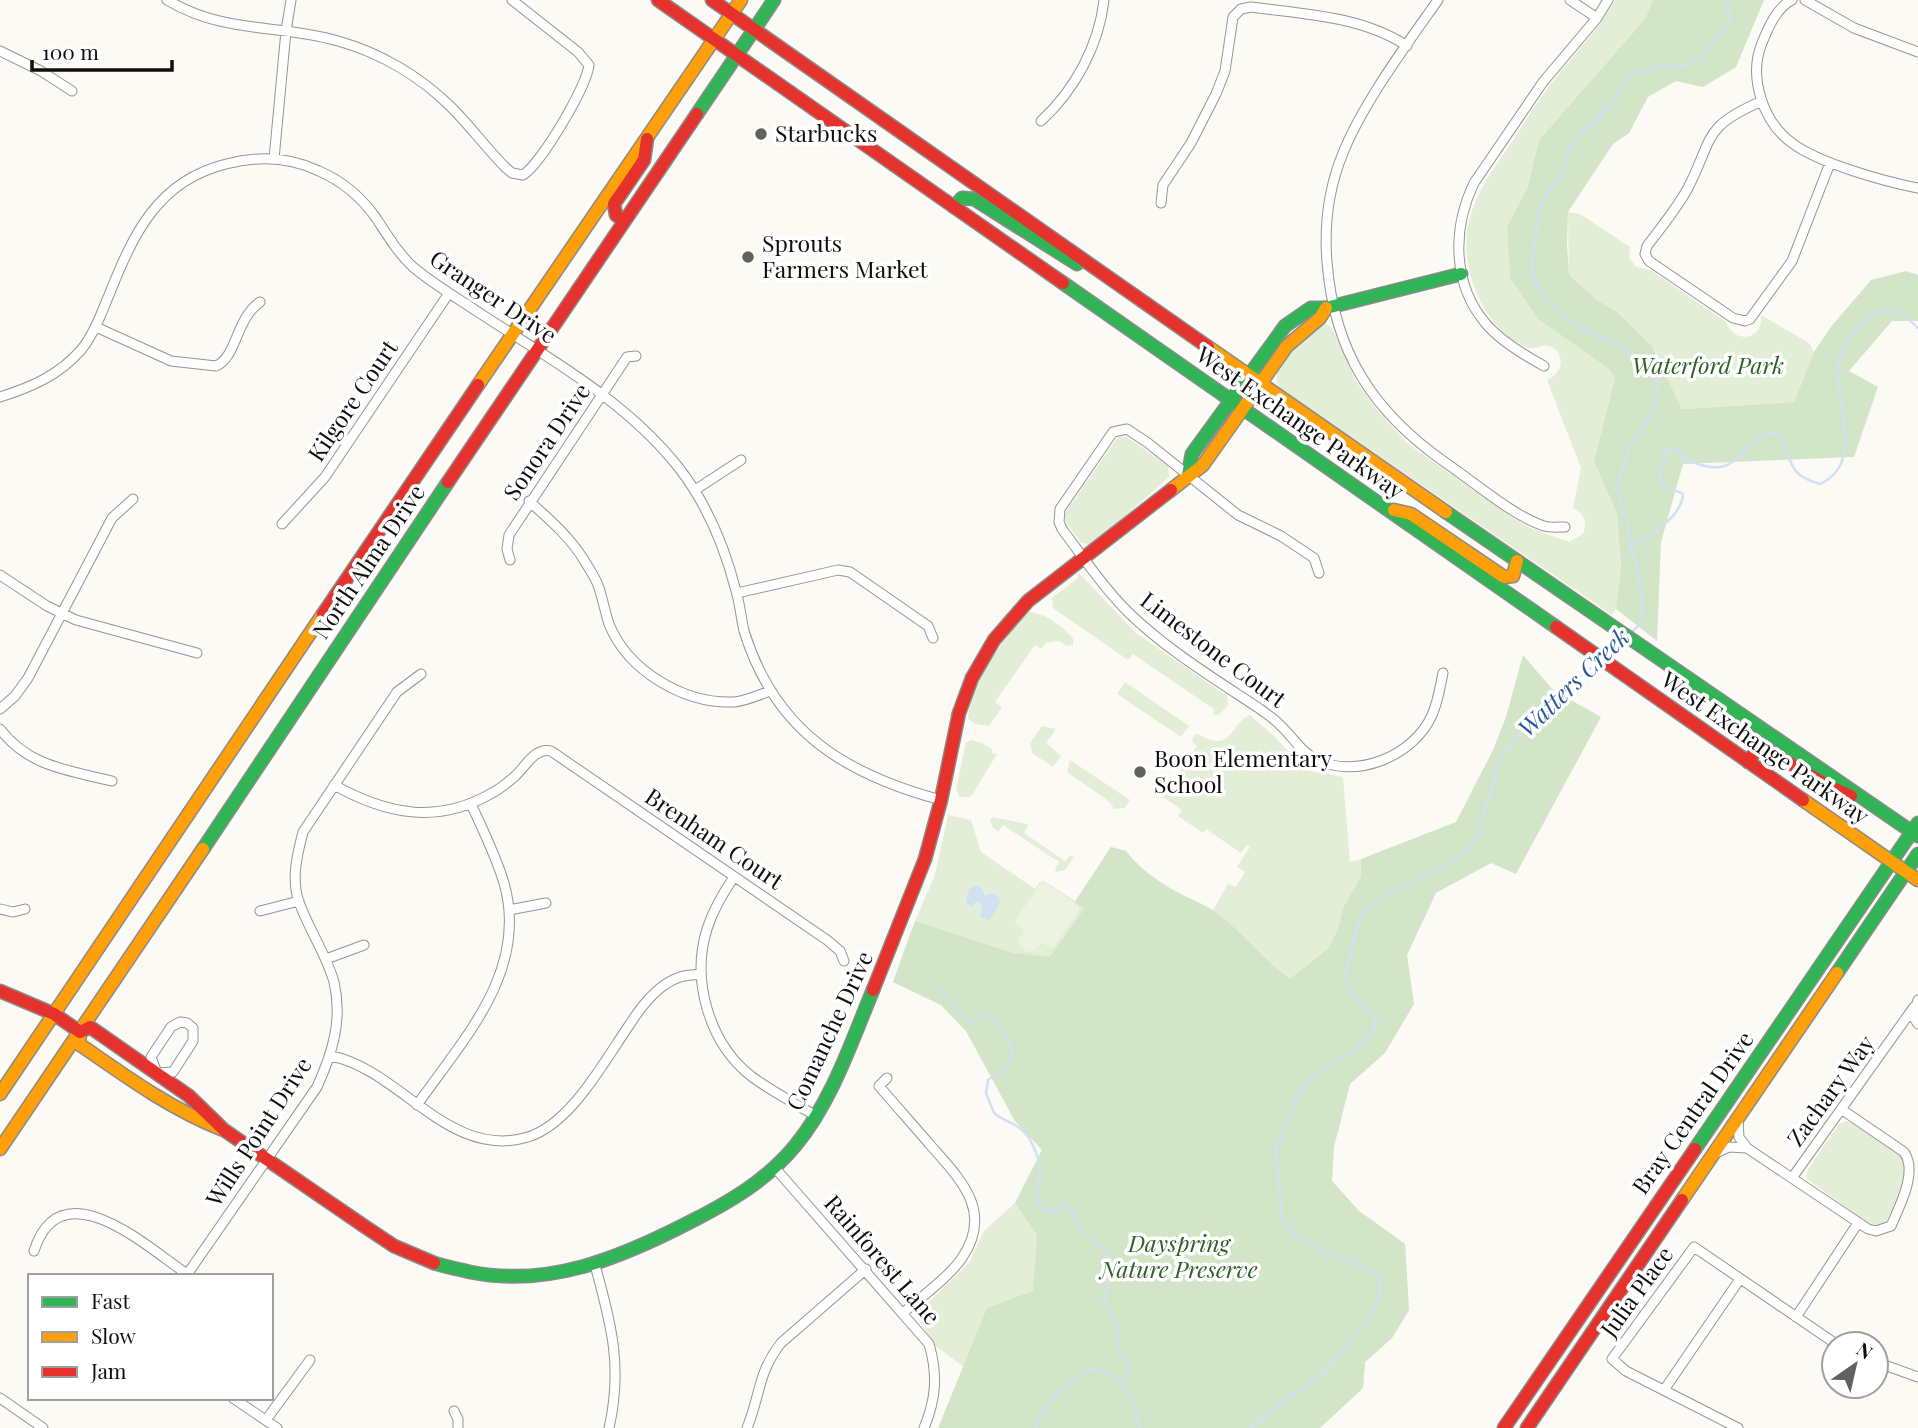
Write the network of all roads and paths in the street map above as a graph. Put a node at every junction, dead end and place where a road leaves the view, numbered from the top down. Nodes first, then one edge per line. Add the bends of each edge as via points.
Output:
1 (167, 0) edge
2 (291, 0) edge
3 (512, 0) edge
4 (658, 0) edge
5 (712, 0) edge
6 (741, 0) edge
7 (774, 0) edge
8 (1104, 0) edge
9 (1438, 0) edge
10 (1570, 0) edge
11 (1608, 0) edge
12 (1805, 0) edge
13 (1789, 1) edge
14 (731, 14) junction
15 (1597, 18) junction
16 (755, 28) junction
17 (286, 31) junction
18 (714, 39) junction
19 (1407, 46) junction
20 (0, 51) edge
21 (1918, 52) edge
22 (736, 55) junction
23 (72, 91) dead end
24 (1762, 101) junction
25 (1041, 121) dead end
26 (648, 135) junction
27 (274, 159) junction
28 (1830, 163) junction
29 (1918, 188) edge
30 (1161, 202) dead end
31 (954, 207) junction
32 (624, 221) junction
33 (1461, 274) junction
34 (1111, 279) junction
35 (449, 293) junction
36 (260, 302) dead end
37 (1329, 307) junction
38 (96, 327) junction
39 (512, 335) junction
40 (536, 350) junction
41 (636, 356) dead end
42 (1544, 366) dead end
43 (1249, 374) junction
44 (1261, 382) junction
45 (601, 394) junction
46 (0, 397) edge
47 (1230, 400) junction
48 (1242, 409) junction
49 (741, 460) dead end
50 (1188, 475) junction
51 (695, 490) junction
52 (133, 499) dead end
53 (529, 501) junction
54 (1384, 507) junction
55 (282, 524) dead end
56 (1566, 527) dead end
57 (1084, 557) junction
58 (510, 560) dead end
59 (1517, 561) junction
60 (1319, 573) dead end
61 (0, 575) edge
62 (737, 593) junction
63 (62, 614) junction
64 (933, 639) dead end
65 (198, 653) dead end
66 (1443, 673) dead end
67 (421, 674) dead end
68 (770, 691) junction
69 (0, 709) edge
70 (0, 729) edge
71 (1748, 762) junction
72 (112, 781) dead end
73 (334, 785) junction
74 (941, 800) junction
75 (1868, 802) junction
76 (471, 804) junction
77 (1916, 830) edge
78 (1918, 854) edge
79 (1892, 862) junction
80 (1906, 872) junction
81 (734, 877) junction
82 (1918, 880) edge
83 (299, 901) junction
84 (545, 903) dead end
85 (0, 909) edge
86 (24, 909) dead end
87 (509, 910) junction
88 (260, 911) dead end
89 (363, 945) dead end
90 (326, 959) junction
91 (844, 961) dead end
92 (701, 974) junction
93 (0, 991) edge
94 (1916, 1004) edge
95 (54, 1014) junction
96 (1917, 1023) edge
97 (1902, 1026) junction
98 (80, 1032) junction
99 (331, 1056) junction
100 (157, 1073) junction
101 (887, 1077) dead end
102 (145, 1090) junction
103 (0, 1094) edge
104 (417, 1105) junction
105 (1841, 1109) junction
106 (1741, 1114) junction
107 (816, 1116) junction
108 (224, 1130) junction
109 (1747, 1148) junction
110 (0, 1149) edge
111 (1712, 1157) junction
112 (267, 1159) junction
113 (775, 1168) junction
114 (1792, 1178) junction
115 (1858, 1223) junction
116 (34, 1251) dead end
117 (595, 1265) junction
118 (866, 1269) junction
119 (185, 1274) edge
120 (187, 1274) edge
121 (1740, 1279) junction
122 (904, 1313) junction
123 (1796, 1317) junction
124 (1820, 1333) edge
125 (310, 1360) dead end
126 (1890, 1367) edge
127 (1918, 1377) edge
128 (1664, 1390) junction
129 (0, 1398) edge
130 (236, 1400) edge
131 (454, 1411) dead end
132 (266, 1420) junction
133 (1734, 1427) edge
134 (43, 1428) edge
135 (277, 1428) edge
136 (458, 1428) edge
137 (609, 1428) edge
138 (747, 1428) edge
139 (925, 1428) edge
140 (1504, 1428) edge
141 (1527, 1428) edge

1 - 17 street via 220,23
2 - 17 street
3 - 17 street via 589,65 565,118 523,175 495,157 441,98 399,68 339,41
4 - 18 main road, West Exchange Parkway
5 - 14 main road, West Exchange Parkway
6 - 14 main road, North Alma Drive
7 - 16 main road, North Alma Drive
8 - 25 street via 1097,37 1085,64
9 - 19 street
10 - 15 street
11 - 15 street
12 - 21 street via 1854,28
13 - 24 street via 1769,26 1759,49 1756,69
14 - 16 main road, West Exchange Parkway
14 - 18 main road, North Alma Drive
15 - 33 street via 1551,72 1474,183 1459,231
16 - 22 main road, North Alma Drive
16 - 34 main road, West Exchange Parkway
17 - 27 street
18 - 22 main road, West Exchange Parkway
18 - 26 main road, North Alma Drive
19 - 30 street via 1379,30 1350,22 1241,9 1233,17 1225,71 1216,94 1163,185
19 - 37 street via 1359,119 1338,165 1326,225
20 - 23 street
22 - 31 main road, West Exchange Parkway
22 - 32 main road, North Alma Drive
24 - 28 street via 1774,125 1792,143
24 - 28 street via 1718,126 1688,189 1647,246 1649,261 1733,318 1745,321 1792,261
26 - 32 main road via 644,160 614,204 616,215
26 - 39 main road, North Alma Drive
27 - 35 street, Granger Drive via 305,165 340,182 365,204 402,255
27 - 38 street, Granger Drive via 212,168 168,194 134,236
28 - 29 street
31 - 34 main road via 963,198 974,199 1066,258
31 - 47 main road, West Exchange Parkway
32 - 40 main road, North Alma Drive
33 - 37 main road, Comanche Drive
33 - 42 street via 1467,294 1487,326
34 - 43 main road, West Exchange Parkway
35 - 39 street, Granger Drive
35 - 55 street, Kilgore Court via 325,477
36 - 38 street via 242,322 228,357 216,366 164,359
37 - 43 main road, Comanche Drive via 1311,308 1295,317
37 - 44 main road, Comanche Drive via 1294,338
37 - 56 street via 1358,372 1405,432 1520,514 1547,527
38 - 46 street, Granger Drive via 82,348 53,375
39 - 40 street, Granger Drive
39 - 95 main road, North Alma Drive
40 - 45 street, Granger Drive
40 - 98 main road, North Alma Drive
41 - 45 street, Sonora Drive via 627,357
43 - 44 main road, West Exchange Parkway
43 - 47 main road, Comanche Drive
44 - 48 main road, Comanche Drive
44 - 59 main road, West Exchange Parkway
45 - 51 street, Granger Drive via 663,449
45 - 53 street, Sonora Drive
47 - 48 main road, West Exchange Parkway
47 - 50 main road, Comanche Drive via 1192,454
48 - 50 main road, Comanche Drive via 1203,465
48 - 54 main road, West Exchange Parkway
49 - 51 street
50 - 57 main road, Comanche Drive
50 - 57 street, Limestone Court via 1131,431 1113,432 1058,515 1062,529
50 - 60 street via 1249,522 1314,558
51 - 62 street, Granger Drive
52 - 63 street via 112,518
53 - 58 street, Sonora Drive via 509,534
53 - 68 street via 558,526 582,557 619,641 653,677 710,700 736,702
54 - 59 main road via 1411,514 1503,577 1513,576
54 - 71 main road, West Exchange Parkway
57 - 66 street, Limestone Court via 1108,590 1144,626 1275,719 1303,750 1325,763 1367,765 1409,744 1432,716
57 - 74 main road, Comanche Drive via 1028,601 981,661 959,713
59 - 75 main road, West Exchange Parkway
61 - 63 street
62 - 64 street via 838,570 850,572 928,626
62 - 68 street, Granger Drive via 753,656
63 - 65 street
63 - 69 street via 28,678
67 - 73 street, Wills Point Drive via 397,692
68 - 74 street, Granger Drive via 813,742 847,764
70 - 72 street via 34,760
71 - 75 main road via 1763,747 1827,788
71 - 79 main road, West Exchange Parkway
73 - 76 street via 391,810 446,811
73 - 83 street, Wills Point Drive via 303,832 296,858
74 - 107 main road, Comanche Drive via 925,859 890,951
75 - 77 main road, West Exchange Parkway
76 - 81 street, Brenham Court via 494,793 544,749
76 - 87 street via 504,883
77 - 79 main road, Bray Central Drive
78 - 80 main road, Bray Central Drive
79 - 80 main road, West Exchange Parkway
79 - 140 main road, Bray Central Drive
80 - 82 main road, West Exchange Parkway
80 - 106 main road, Bray Central Drive
81 - 91 street, Brenham Court via 827,940
81 - 92 street via 707,929
83 - 88 street
83 - 90 street, Wills Point Drive
84 - 87 street
85 - 86 street
87 - 104 street via 508,951 501,975 486,1005
89 - 90 street
90 - 99 street, Wills Point Drive via 337,1003
92 - 104 street via 680,977 643,1005 566,1113 548,1128 527,1137 496,1141 473,1137
92 - 107 street via 705,1003 731,1055 752,1076
93 - 95 main road, Comanche Drive
94 - 96 street via 1913,1016
94 - 97 street, Zachary Way
95 - 98 main road, Comanche Drive
95 - 103 main road, North Alma Drive
96 - 97 street, Zachary Way
97 - 105 street, Zachary Way
98 - 100 main road, Comanche Drive via 90,1027
98 - 102 main road, Comanche Drive via 79,1044
98 - 110 main road, North Alma Drive
99 - 104 street via 356,1063
99 - 112 street, Wills Point Drive via 317,1087
100 - 100 street via 173,1072 193,1041 191,1025 180,1022 171,1027 151,1057
100 - 102 main road
100 - 108 main road, Comanche Drive
101 - 122 street via 879,1086 964,1183 974,1210 971,1242 960,1261
102 - 108 main road, Comanche Drive via 191,1118
105 - 114 street, Zachary Way
105 - 115 street via 1905,1152 1912,1162 1913,1175 1891,1226 1876,1231
106 - 109 street via 1737,1129
106 - 111 main road, Bray Central Drive
107 - 113 main road, Comanche Drive
108 - 112 main road, Comanche Drive
109 - 111 street via 1729,1147
109 - 114 street
111 - 141 main road, Bray Central Drive
112 - 117 main road, Comanche Drive via 394,1246 442,1266 520,1277
112 - 120 street, Wills Point Drive
113 - 117 main road, Comanche Drive via 730,1202
113 - 118 street, Rainforest Lane
114 - 115 street
115 - 123 street
116 - 119 street via 40,1232 60,1218 90,1214 115,1224
117 - 137 street via 616,1355
118 - 122 street, Rainforest Lane
118 - 138 street via 781,1343 761,1376
121 - 123 street
121 - 128 street
121 - 128 street, Julia Place via 1694,1247 1612,1359 1618,1367
122 - 139 street, Rainforest Lane via 929,1344 935,1363 934,1404
123 - 124 street
125 - 132 street
126 - 127 street
128 - 133 street
129 - 134 street
130 - 132 street
131 - 136 street
132 - 135 street

